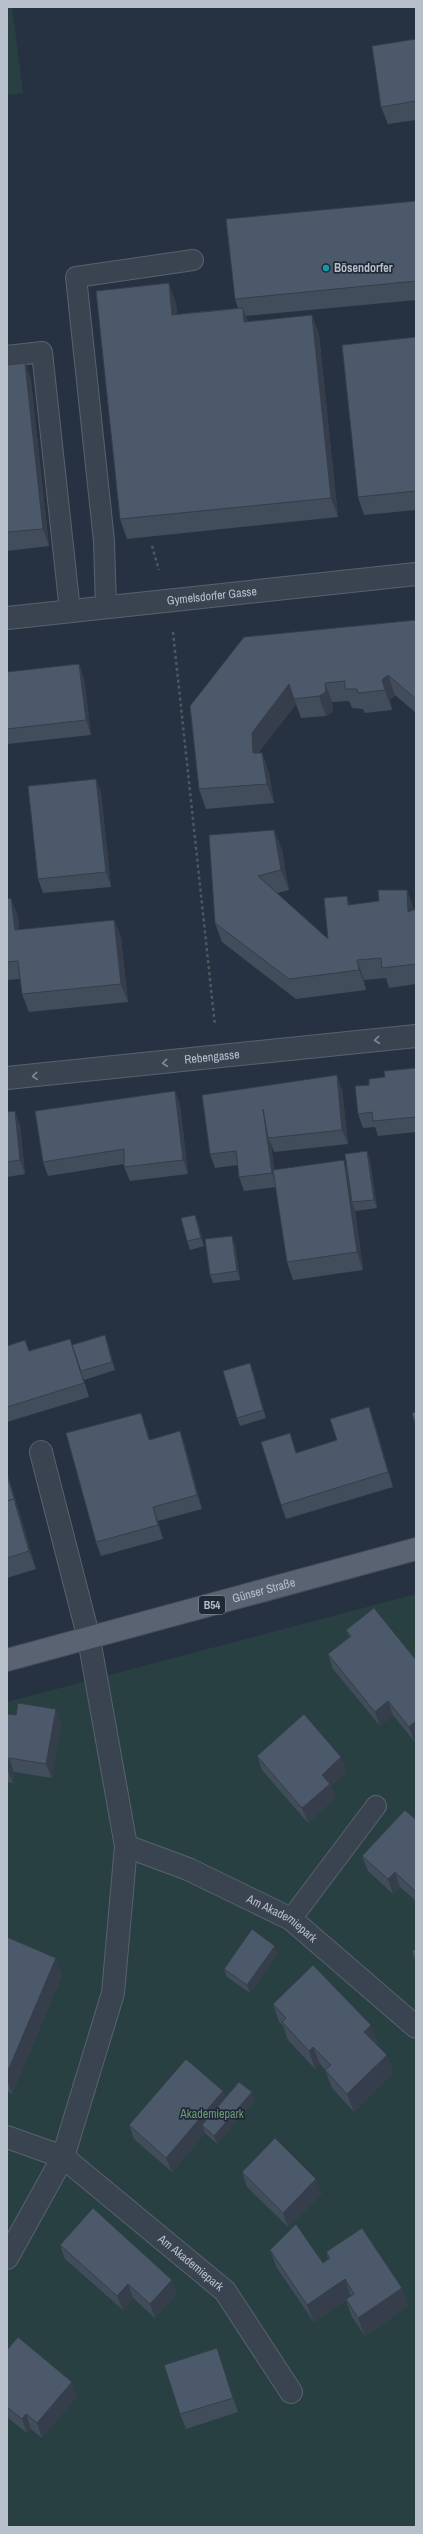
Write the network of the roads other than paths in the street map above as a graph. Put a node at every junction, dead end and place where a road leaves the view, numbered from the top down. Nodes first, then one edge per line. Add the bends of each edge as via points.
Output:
1 (193, 260) dead end
2 (7, 356) edge
3 (416, 574) edge
4 (106, 607) junction
5 (70, 611) junction
6 (7, 618) edge
7 (416, 1036) edge
8 (7, 1078) edge
9 (41, 1452) dead end
10 (416, 1549) edge
11 (89, 1639) junction
12 (7, 1660) edge
13 (376, 1806) dead end
14 (126, 1846) junction
15 (291, 1919) junction
16 (416, 2027) edge
17 (7, 2138) edge
18 (63, 2158) junction
19 (7, 2258) edge
20 (291, 2392) dead end

1 - 4 lane via 76,277 104,541
2 - 5 lane via 42,352
3 - 4 street, Gymelsdorfer Gasse
4 - 5 street, Gymelsdorfer Gasse
5 - 6 street, Gymelsdorfer Gasse
7 -> 8 street, Rebengasse
9 - 11 street
10 - 11 main road, Günser Straße / B54
11 - 12 main road, Günser Straße / B54
11 - 14 street
13 - 15 lane
14 - 15 street, Am Akademiepark via 188,1869
14 - 18 street via 113,1994
15 - 16 street, Am Akademiepark
17 - 18 street, Am Akademiepark
18 - 19 street
18 - 20 street, Am Akademiepark via 225,2292

